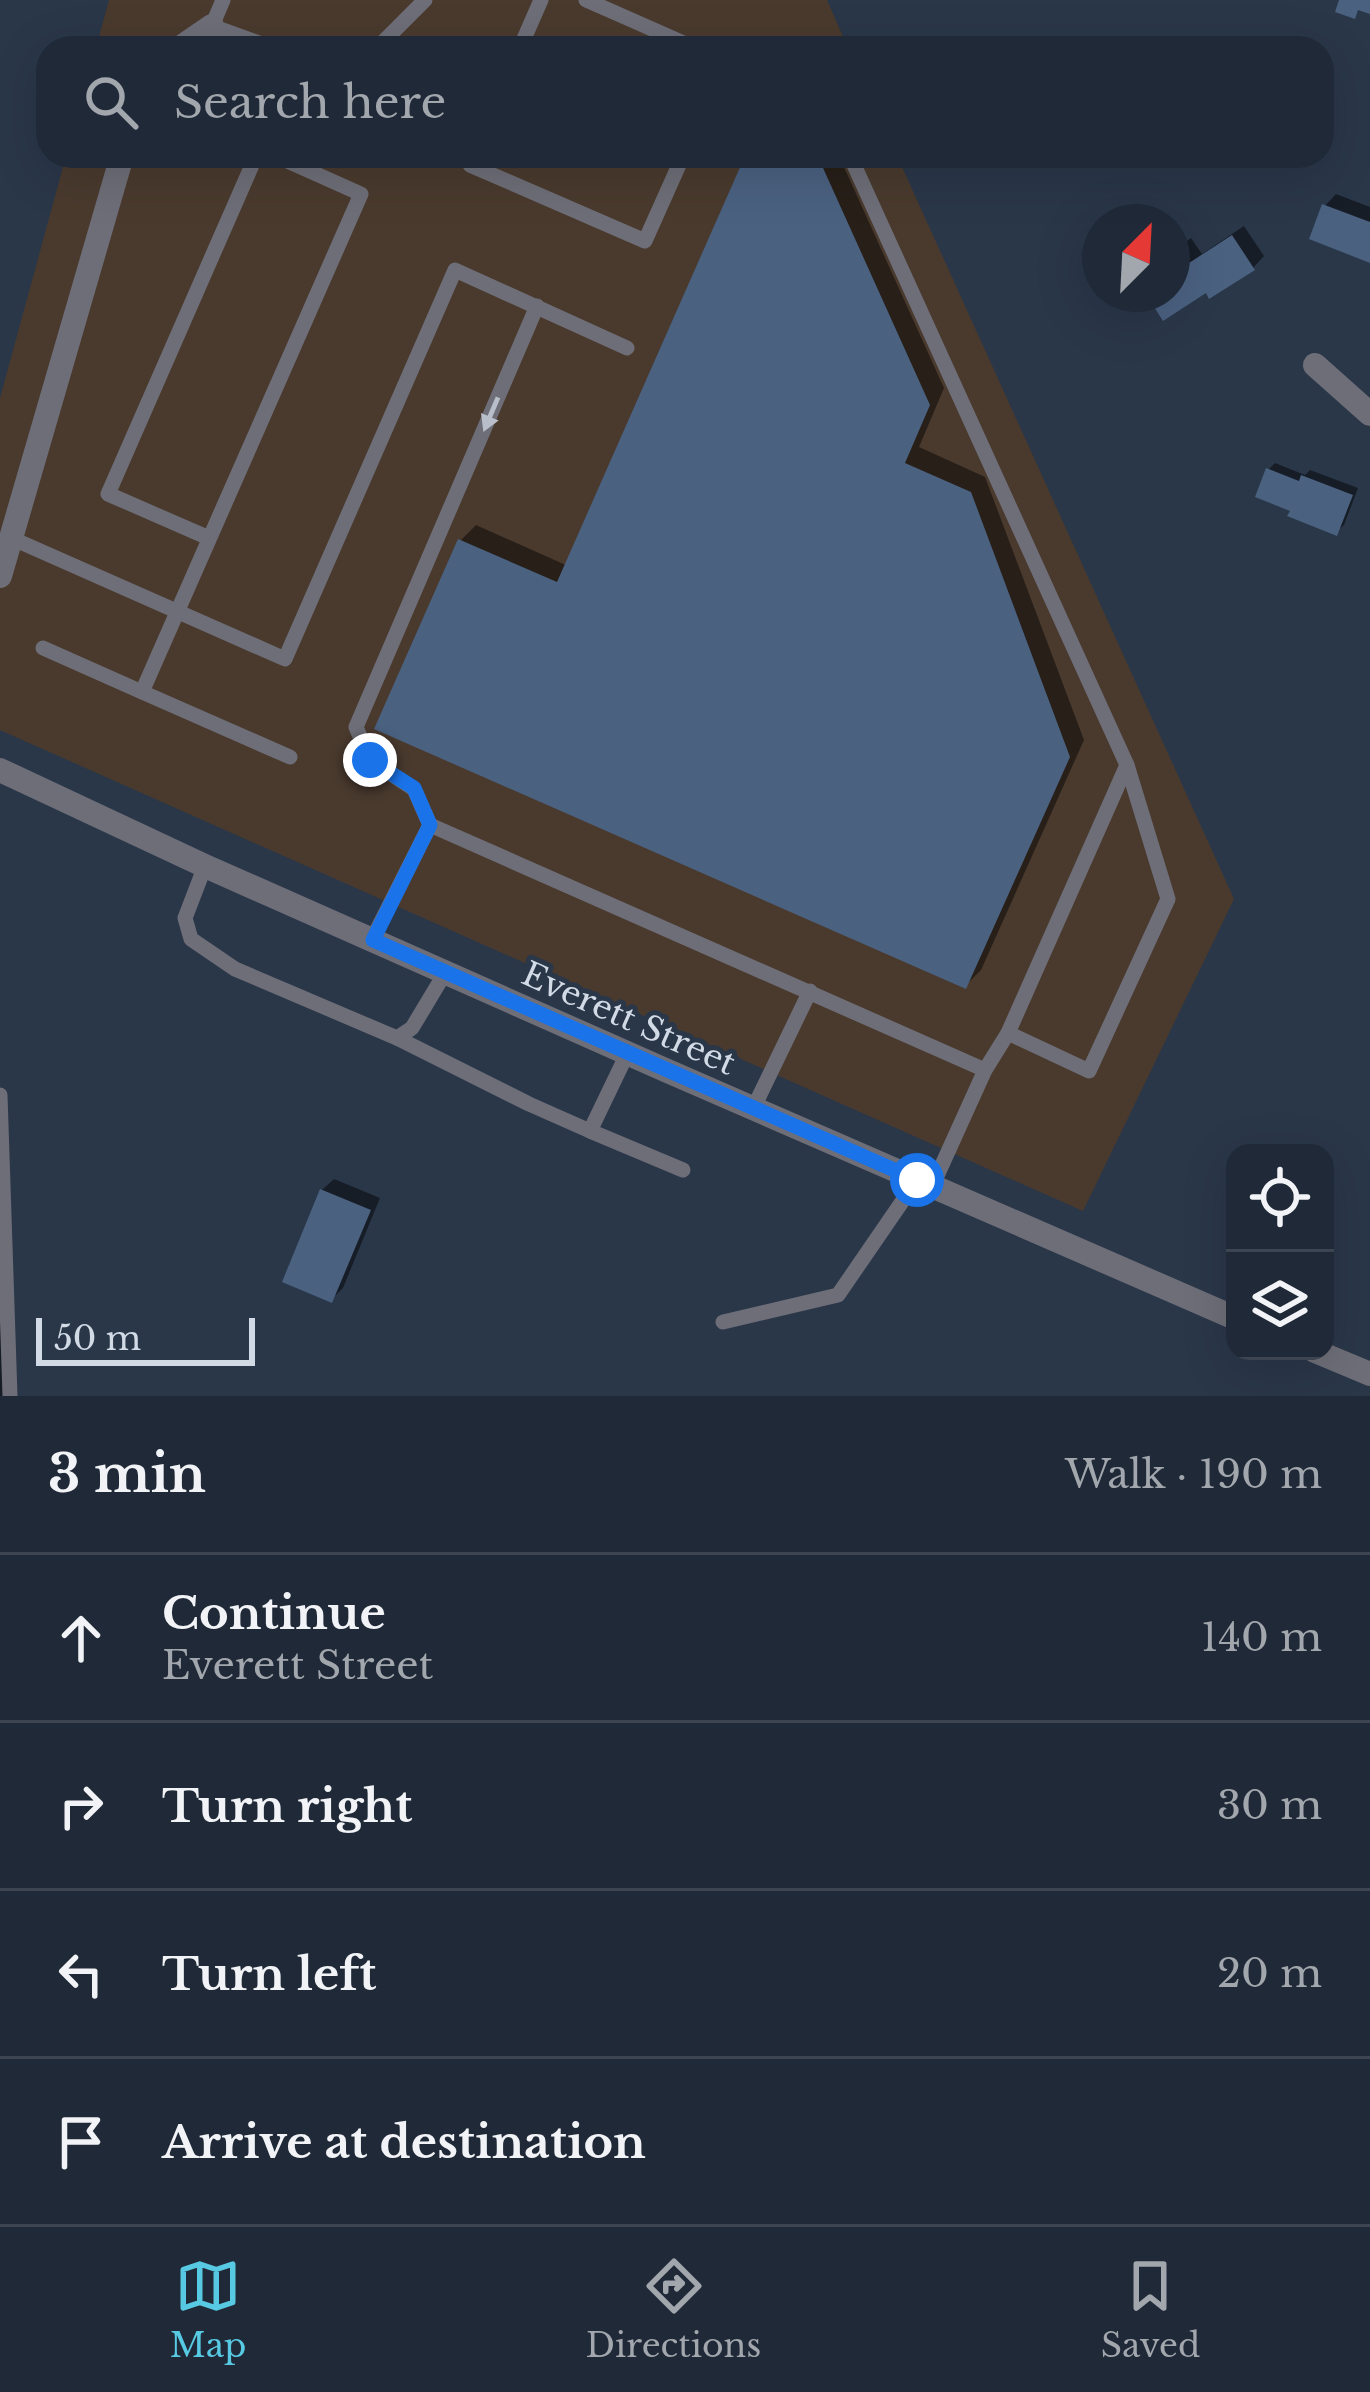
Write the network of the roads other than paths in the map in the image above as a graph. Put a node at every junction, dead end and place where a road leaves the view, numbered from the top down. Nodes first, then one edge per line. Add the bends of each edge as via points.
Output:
1 (223, 0) edge
2 (425, 0) edge
3 (542, 0) edge
4 (586, 0) edge
5 (212, 26) junction
6 (197, 36) edge
7 (240, 36) edge
8 (388, 36) edge
9 (526, 36) edge
10 (668, 36) edge
11 (119, 168) edge
12 (251, 168) edge
13 (303, 168) edge
14 (477, 168) edge
15 (678, 168) edge
16 (855, 168) edge
17 (537, 306) junction
18 (627, 348) dead end
19 (1316, 365) dead end
20 (1370, 414) edge
21 (11, 538) junction
22 (209, 538) junction
23 (0, 576) edge
24 (177, 611) junction
25 (43, 648) dead end
26 (142, 692) junction
27 (290, 757) dead end
28 (1127, 765) junction
29 (0, 770) edge
30 (430, 825) junction
31 (205, 866) junction
32 (373, 940) junction
33 (445, 973) junction
34 (811, 991) junction
35 (1008, 1033) junction
36 (398, 1038) junction
37 (628, 1054) junction
38 (985, 1070) junction
39 (0, 1095) edge
40 (753, 1108) junction
41 (590, 1131) junction
42 (682, 1170) dead end
43 (925, 1184) junction
44 (1226, 1314) edge
45 (723, 1322) dead end
46 (1334, 1359) edge
47 (1370, 1374) edge
48 (10, 1396) edge

1 - 5 lane
2 - 8 lane
3 - 9 lane
4 - 10 lane
5 - 6 street
5 - 7 lane
11 - 21 street
12 - 22 lane via 108,494
13 - 22 lane via 361,194
14 - 15 lane via 645,242
16 - 28 lane
17 - 18 lane
17 - 24 lane via 455,270 285,659
17 -> 30 lane via 356,728 370,760 414,788
19 - 20 street
21 - 23 street
21 - 24 lane
22 - 24 lane
24 - 26 lane
25 - 26 lane
26 - 27 lane
28 - 35 lane
28 - 35 lane via 1168,899 1089,1071
29 - 31 street, Everett Street
30 - 32 lane
30 - 34 lane
31 - 32 street, Everett Street
31 - 36 lane via 185,919 191,939 235,969
32 - 33 street, Everett Street
33 - 36 lane
33 - 37 street, Everett Street
34 - 38 lane
34 - 40 lane
35 - 38 lane
36 - 41 lane
37 - 40 street, Everett Street
37 - 41 lane
38 - 43 lane
39 - 48 lane
40 - 43 street, Everett Street
41 - 42 lane
43 - 44 street, Everett Street
43 - 45 lane via 838,1295
46 - 47 street

